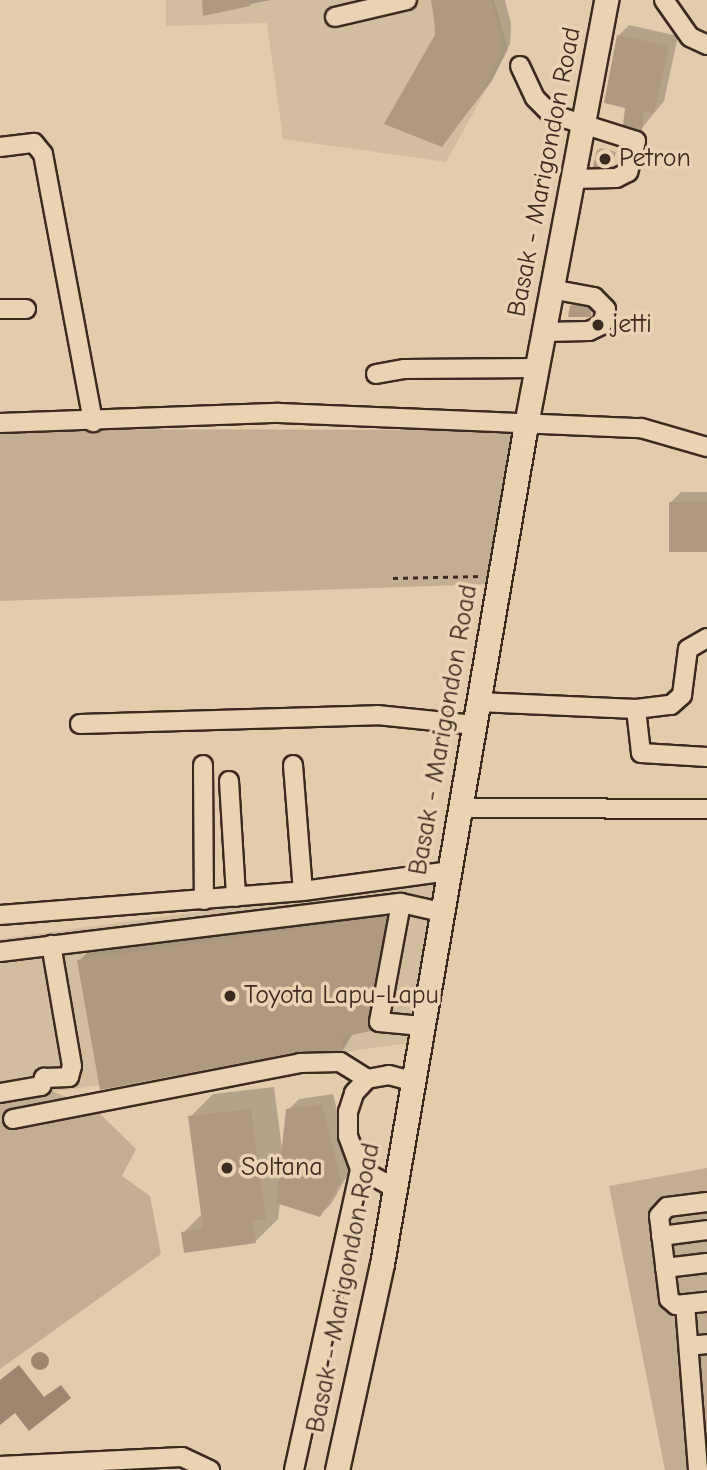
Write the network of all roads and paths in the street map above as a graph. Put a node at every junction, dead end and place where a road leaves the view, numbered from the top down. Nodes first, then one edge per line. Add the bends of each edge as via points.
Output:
1 (407, 0) edge
2 (606, 0) edge
3 (664, 0) edge
4 (335, 17) dead end
5 (707, 45) edge
6 (520, 66) dead end
7 (582, 124) junction
8 (0, 146) edge
9 (570, 179) junction
10 (550, 289) junction
11 (0, 309) edge
12 (26, 309) dead end
13 (543, 332) junction
14 (537, 368) junction
15 (376, 374) dead end
16 (93, 422) junction
17 (0, 423) edge
18 (526, 424) junction
19 (707, 447) edge
20 (499, 576) junction
21 (393, 578) dead end
22 (707, 638) edge
23 (478, 702) junction
24 (636, 709) junction
25 (80, 724) dead end
26 (474, 725) junction
27 (707, 757) edge
28 (203, 765) dead end
29 (293, 765) dead end
30 (229, 781) dead end
31 (460, 808) junction
32 (707, 809) edge
33 (449, 871) junction
34 (303, 891) junction
35 (236, 897) junction
36 (204, 901) junction
37 (401, 903) junction
38 (441, 912) junction
39 (0, 915) edge
40 (51, 945) junction
41 (0, 952) edge
42 (422, 1026) junction
43 (367, 1079) junction
44 (412, 1081) junction
45 (0, 1094) edge
46 (13, 1119) dead end
47 (360, 1169) junction
48 (394, 1188) junction
49 (707, 1202) edge
50 (707, 1230) edge
51 (661, 1236) junction
52 (707, 1263) edge
53 (665, 1268) junction
54 (707, 1301) edge
55 (685, 1304) junction
56 (698, 1345) edge
57 (700, 1387) edge
58 (0, 1466) edge
59 (210, 1470) edge
60 (294, 1470) edge
61 (337, 1470) edge
62 (698, 1470) edge

1 - 4 street
2 - 7 main road, Basak - Marigondon Road
3 - 5 street via 690,37
6 - 7 street via 535,97 551,114
7 - 9 main road, Basak - Marigondon Road
7 - 9 street via 628,135 637,148 628,172 616,178
8 - 16 street via 34,143 43,154
9 - 10 main road, Basak - Marigondon Road
10 - 13 main road, Basak - Marigondon Road
10 - 13 street via 594,297 606,309 602,325 589,331
11 - 12 street
13 - 14 main road, Basak - Marigondon Road
14 - 15 street via 405,369
14 - 18 main road, Basak - Marigondon Road
16 - 17 street
16 - 18 street via 188,413 279,413
18 - 19 street via 641,428
18 - 20 main road, Basak - Marigondon Road
20 - 21 path
20 - 23 main road, Basak - Marigondon Road
22 - 24 street via 688,649 680,700
23 - 24 street
23 - 26 main road, Basak - Marigondon Road
24 - 27 street via 641,753
25 - 26 street via 377,715
26 - 31 main road, Basak - Marigondon Road
28 - 36 street
29 - 34 street
30 - 35 street
31 - 32 street
31 - 33 main road, Basak - Marigondon Road
33 - 34 street
33 - 38 main road, Basak - Marigondon Road
34 - 35 street
35 - 36 street
36 - 39 street
37 - 38 street
37 - 40 street
37 - 42 street via 379,1022
38 - 42 main road, Basak - Marigondon Road
40 - 41 street
40 - 45 street via 72,1066 69,1077 44,1077 41,1086
42 - 44 main road, Basak - Marigondon Road
43 - 44 street via 389,1075
43 - 46 street via 340,1062 300,1063
43 - 47 street via 354,1093 348,1112 348,1136
44 - 48 main road, Basak - Marigondon Road
47 - 48 street
47 - 60 street
48 - 61 main road, Basak - Marigondon Road
49 - 51 street via 661,1211
50 - 51 street
51 - 53 street
52 - 53 street
53 - 55 street via 669,1300
54 - 55 street
55 - 56 street
56 - 57 street
57 - 62 street
58 - 59 street via 182,1457

